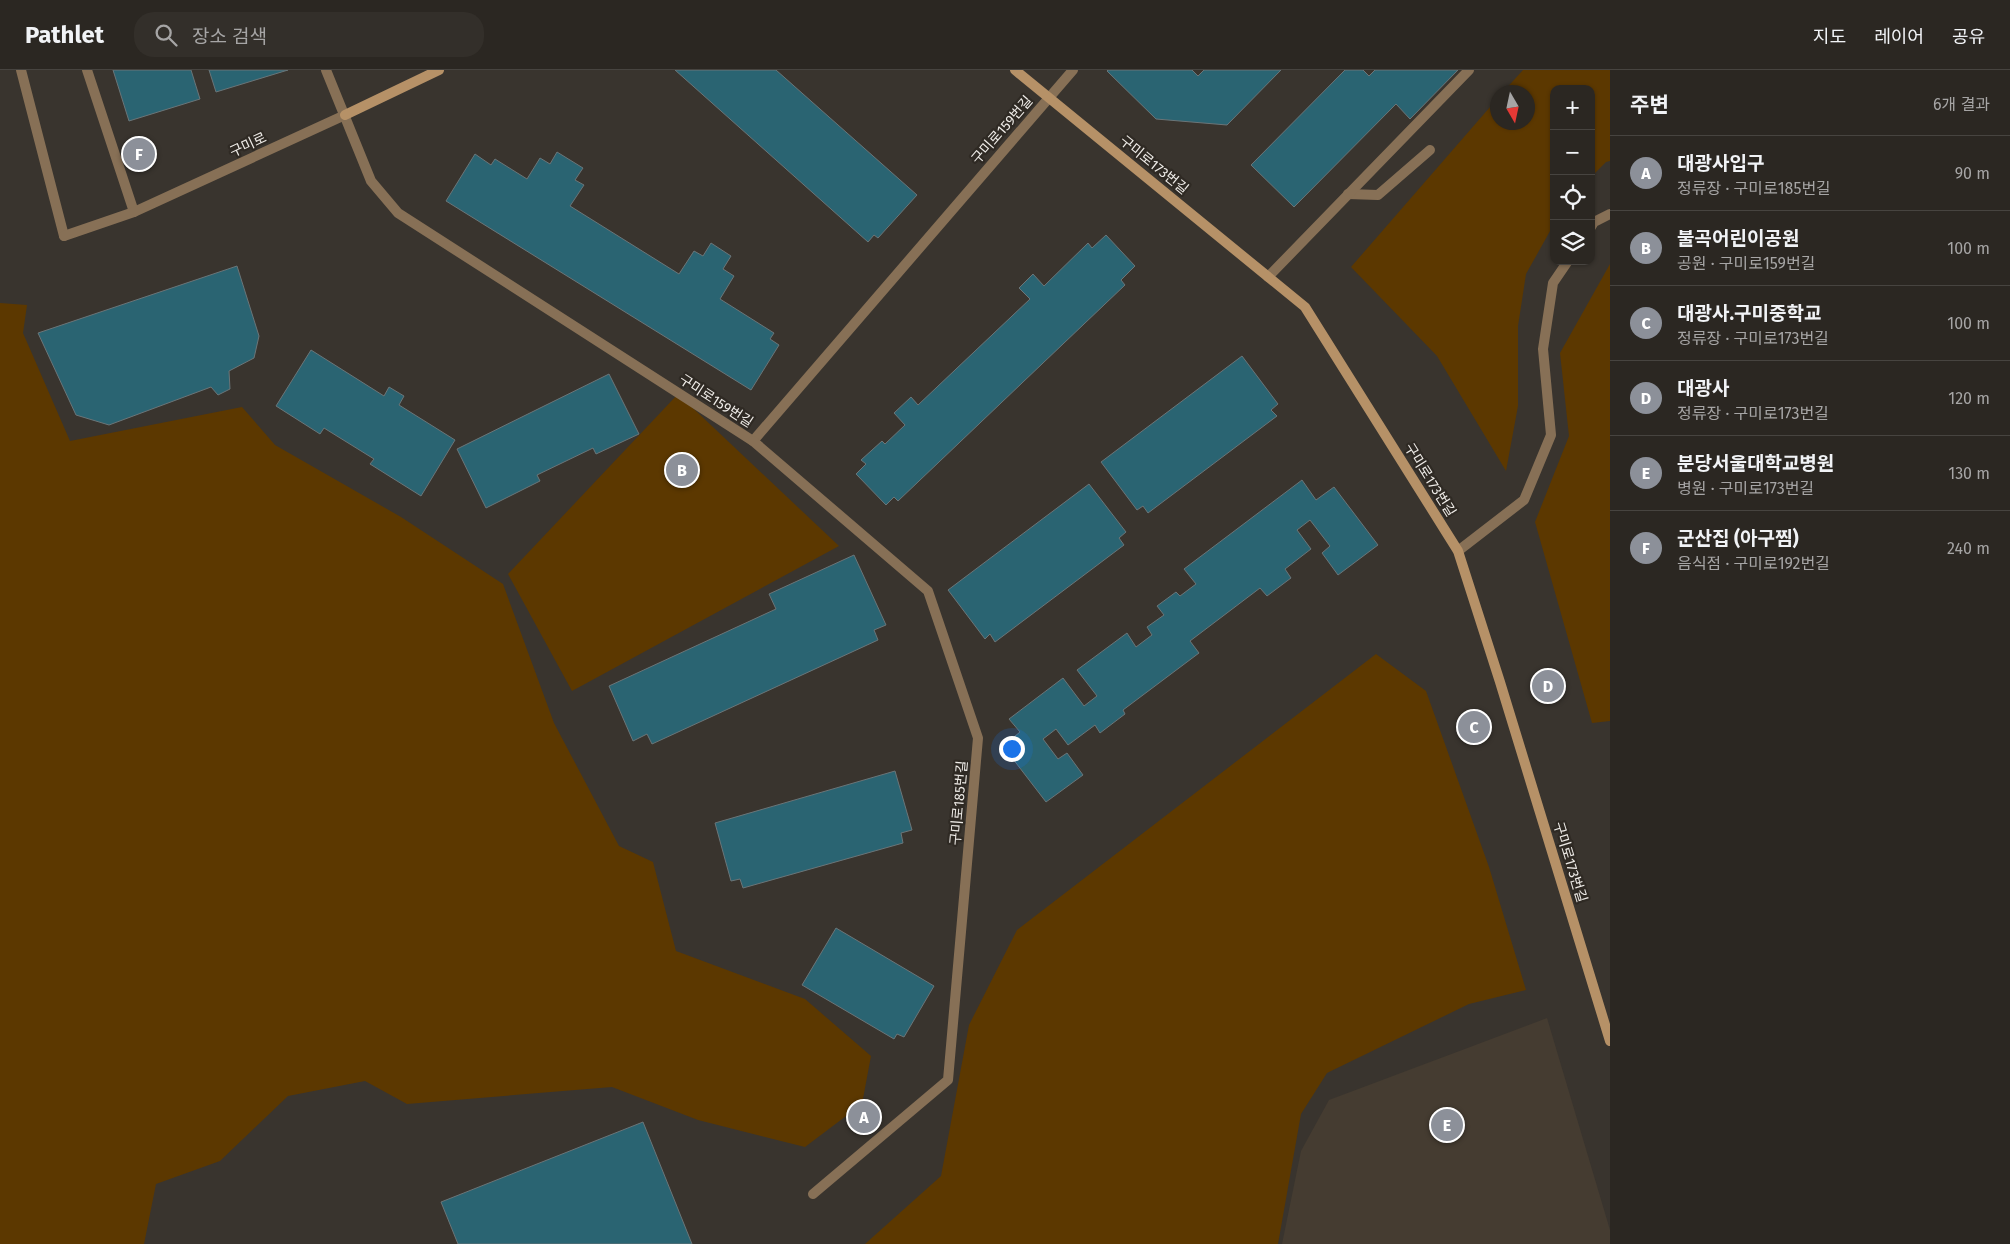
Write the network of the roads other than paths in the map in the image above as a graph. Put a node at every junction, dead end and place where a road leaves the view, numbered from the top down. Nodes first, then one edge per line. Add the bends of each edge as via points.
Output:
1 (21, 70) edge
2 (88, 70) edge
3 (326, 70) edge
4 (439, 70) edge
5 (1015, 70) edge
6 (1073, 70) edge
7 (1469, 70) edge
8 (1049, 97) junction
9 (345, 115) junction
10 (1430, 150) dead end
11 (1348, 194) junction
12 (134, 212) junction
13 (1610, 214) edge
14 (1595, 222) edge
15 (1565, 265) edge
16 (1268, 276) junction
17 (753, 440) junction
18 (1458, 551) junction
19 (1610, 1041) edge
20 (813, 1194) dead end

1 - 12 street, 구미로 via 64,236
2 - 12 street
3 - 9 street, 구미로159번길
4 - 9 street, 구미로
5 - 8 street, 구미로173번길
6 - 8 street, 구미로159번길
7 - 11 street
8 - 16 street, 구미로173번길
8 - 17 street, 구미로159번길
9 - 12 street, 구미로
9 - 17 street, 구미로159번길 via 371,181 398,213
10 - 11 street via 1378,195
11 - 16 street
13 - 14 street
15 - 18 street via 1553,283 1543,349 1551,435 1524,500
16 - 18 street, 구미로173번길 via 1305,306
17 - 20 street, 구미로185번길 via 928,591 978,738 948,1080
18 - 19 street, 구미로173번길

